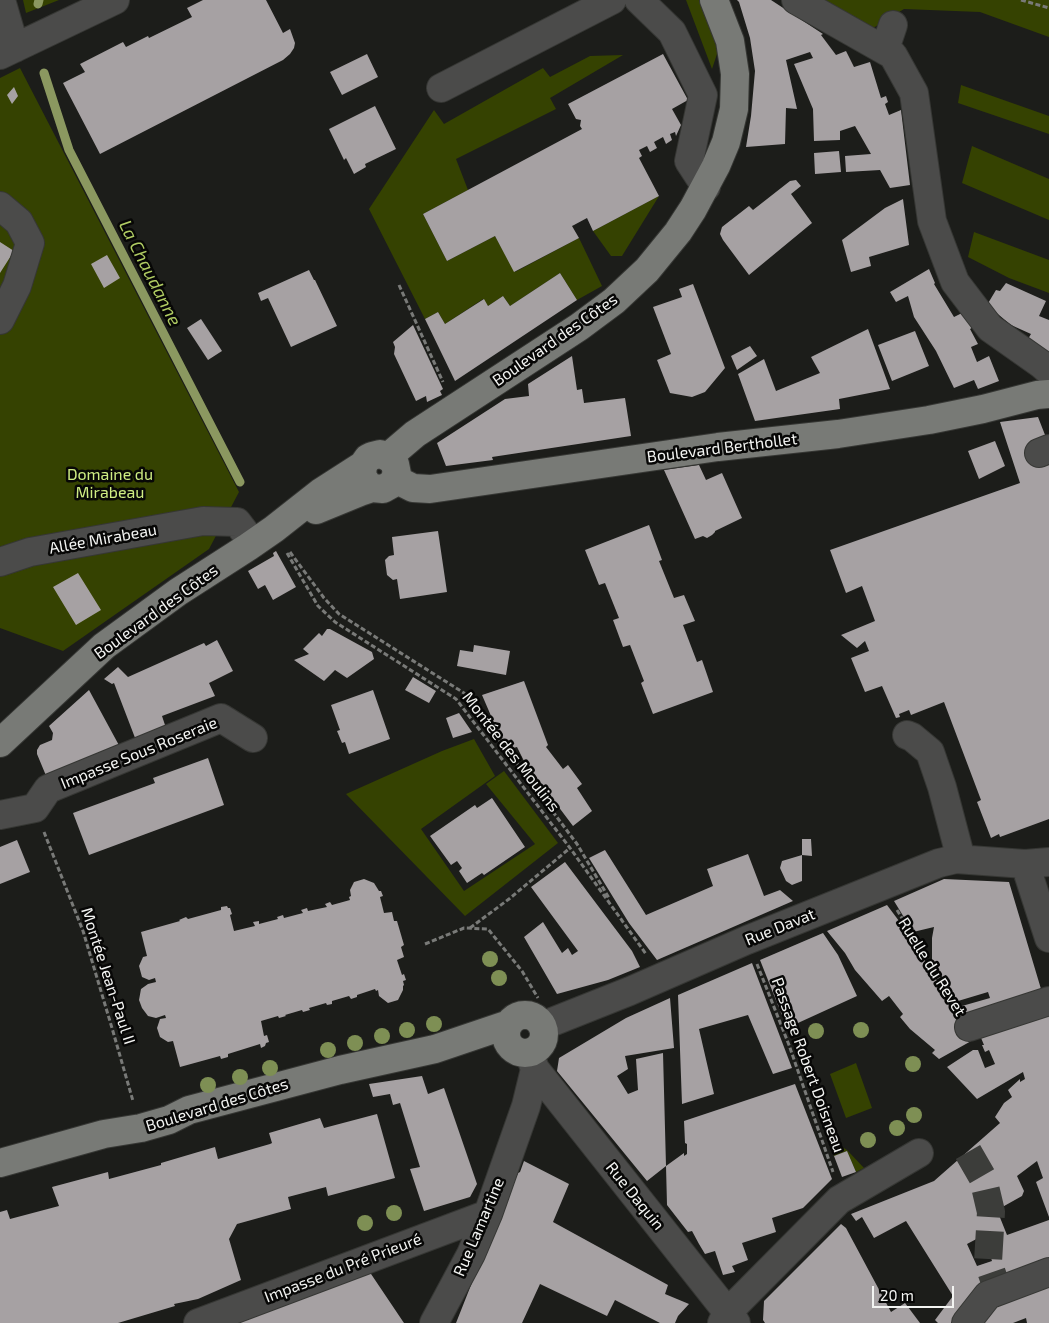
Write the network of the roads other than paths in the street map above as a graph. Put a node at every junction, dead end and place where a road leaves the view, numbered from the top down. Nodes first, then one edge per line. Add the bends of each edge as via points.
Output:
1 (1, 0) edge
2 (115, 0) edge
3 (612, 0) edge
4 (639, 0) edge
5 (714, 0) edge
6 (796, 0) edge
7 (7, 51) edge
8 (441, 88) dead end
9 (706, 187) junction
10 (0, 206) edge
11 (0, 320) edge
12 (1022, 352) junction
13 (1049, 371) edge
14 (1043, 394) edge
15 (380, 472) junction
16 (263, 536) junction
17 (0, 562) edge
18 (907, 735) dead end
19 (252, 738) dead end
20 (0, 743) edge
21 (0, 815) edge
22 (961, 859) junction
23 (1037, 863) edge
24 (1049, 938) edge
25 (1049, 1001) edge
26 (547, 1024) joint
27 (968, 1027) road end
28 (521, 1048) junction
29 (435, 1049) junction
30 (919, 1153) dead end
31 (0, 1163) edge
32 (488, 1214) junction
33 (1049, 1272) edge
34 (728, 1320) edge
35 (198, 1323) edge
36 (434, 1323) edge
37 (966, 1323) edge

1 - 7 street
2 - 7 street
3 - 8 street
4 - 9 street via 672,32 703,96 689,161
5 - 9 main road, Boulevard des Côtes via 730,42 735,74 734,109 726,142
6 - 12 street via 889,37 893,55 914,93 932,221 955,282 990,328
9 - 15 main road, Boulevard des Côtes via 672,240 647,270 614,301 415,434
10 - 11 street via 19,222 30,243 17,286
12 - 13 street
12 - 14 street
14 - 15 main road, Boulevard Berthollet via 983,409 838,434 718,447 430,489 413,488
15 - 16 main road, Boulevard des Côtes via 320,508
16 - 17 street, Allée Mirabeau via 237,522 206,521 30,552
16 - 20 main road, Boulevard des Côtes via 104,646
18 - 22 street via 930,752
19 - 21 street, Impasse Sous Roseraie via 221,718 48,789 35,808
22 - 23 street, Rue Davat
22 - 26 street, Rue Davat via 939,863
23 - 24 street
25 - 27 street, Ruelle du Revet
26 - 28 main road, Boulevard des Côtes via 524,1015 518,1017
28 - 29 main road, Boulevard des Côtes
28 - 29 main road, Boulevard des Côtes via 482,1032
28 - 32 street, Rue Lamartine via 526,1106
28 - 34 street, Rue Daquin
29 - 31 main road, Boulevard des Côtes via 340,1070 189,1110 141,1128 104,1134
30 - 34 street via 839,1200
32 - 35 street, Impasse du Pré Prieuré
32 - 36 street, Rue Lamartine via 471,1254
33 - 37 street via 988,1295

